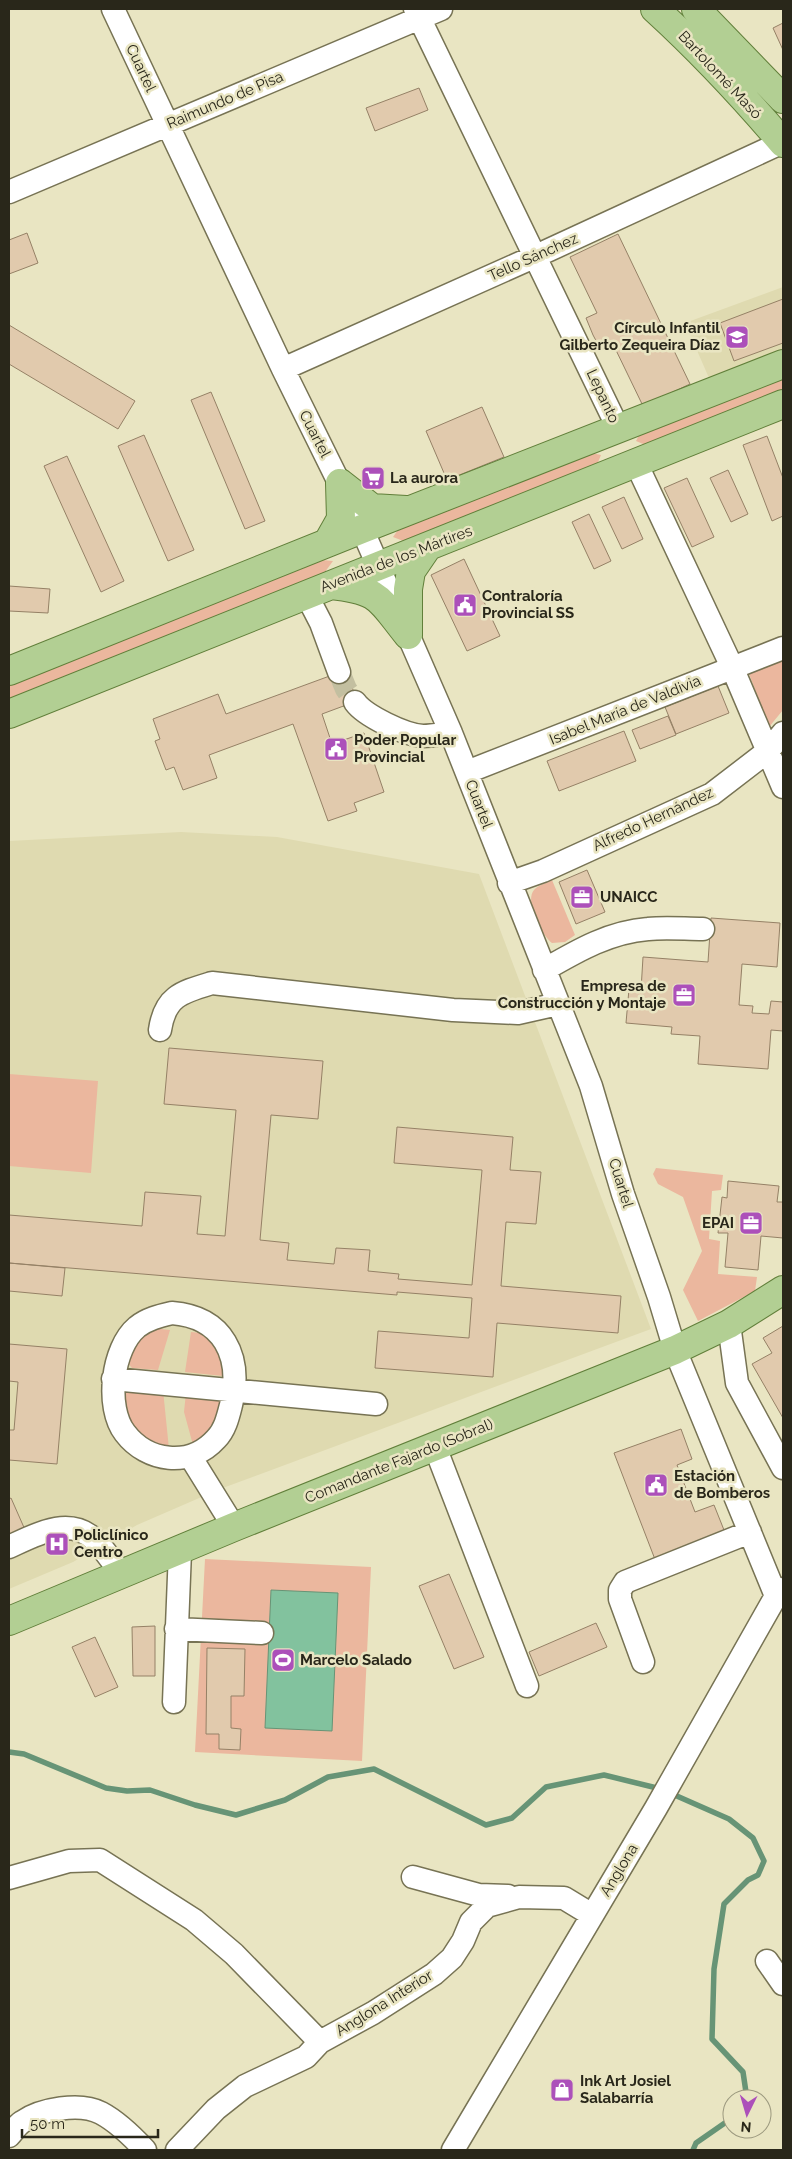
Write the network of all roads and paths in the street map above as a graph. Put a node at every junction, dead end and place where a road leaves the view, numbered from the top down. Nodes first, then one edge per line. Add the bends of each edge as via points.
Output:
1 (113, 9) edge
2 (441, 9) edge
3 (655, 9) edge
4 (696, 9) edge
5 (418, 13) edge
6 (783, 99) edge
7 (168, 125) junction
8 (783, 143) edge
9 (9, 192) edge
10 (536, 256) junction
11 (783, 364) edge
12 (283, 369) junction
13 (783, 404) edge
14 (619, 430) junction
15 (636, 463) junction
16 (340, 484) junction
17 (413, 510) junction
18 (362, 529) junction
19 (328, 542) junction
20 (426, 549) junction
21 (378, 567) junction
22 (318, 590) junction
23 (408, 635) junction
24 (783, 648) edge
25 (732, 667) junction
26 (9, 671) edge
27 (340, 672) tunnel mouth
28 (355, 702) tunnel mouth
29 (9, 714) edge
30 (451, 733) junction
31 (783, 733) edge
32 (768, 751) junction
33 (467, 772) junction
34 (783, 787) edge
35 (509, 883) junction
36 (703, 929) dead end
37 (544, 970) junction
38 (558, 1004) junction
39 (160, 1030) dead end
40 (783, 1290) edge
41 (729, 1324) junction
42 (675, 1350) junction
43 (113, 1378) junction
44 (235, 1390) junction
45 (376, 1404) dead end
46 (435, 1447) junction
47 (190, 1456) junction
48 (783, 1468) edge
49 (234, 1527) junction
50 (750, 1532) junction
51 (9, 1548) edge
52 (180, 1551) junction
53 (122, 1574) junction
54 (780, 1592) edge
55 (9, 1621) edge
56 (176, 1629) junction
57 (262, 1633) dead end
58 (644, 1662) dead end
59 (527, 1686) dead end
60 (174, 1702) dead end
61 (413, 1877) dead end
62 (9, 1878) edge
63 (519, 1897) junction
64 (592, 1915) junction
65 (767, 1961) dead end
66 (783, 1984) edge
67 (320, 2042) junction
68 (9, 2136) edge
69 (145, 2150) edge
70 (177, 2150) edge
71 (453, 2150) edge

1 - 7 street, Cuartel
2 - 5 street, Raimundo de Pisa
3 - 8 main road, Bartolomé Masó via 739,91
4 - 6 main road, Bartolomé Masó
5 - 7 street, Raimundo de Pisa
5 - 10 street, Lepanto
7 - 9 street, Raimundo de Pisa
7 - 12 street, Cuartel
8 - 10 street, Tello Sánchez
10 - 12 street, Tello Sánchez
10 - 14 street, Lepanto
11 - 14 main road
12 - 16 street, Cuartel
13 - 15 main road, Avenida de los Mártires
14 - 15 main road, Lepanto
14 - 17 main road
15 - 20 main road, Avenida de los Mártires
15 - 25 street, Lepanto
16 - 17 main road via 372,508
16 - 18 street, Cuartel
16 - 19 main road via 341,519
17 - 18 main road
18 - 19 main road
18 - 21 street, Cuartel
19 - 26 main road
20 - 21 main road, Avenida de los Mártires
20 - 23 main road via 411,571
21 - 22 main road, Avenida de los Mártires
21 - 23 street, Cuartel
22 - 23 main road via 359,588 378,597
22 - 27 street via 321,622
22 - 29 main road, Avenida de los Mártires
23 - 30 street, Cuartel
24 - 25 street, Isabel María de Valdivia
25 - 32 street, Lepanto
25 - 33 street, Isabel María de Valdivia
28 - 30 street via 361,710 388,724 422,736
30 - 33 street, Cuartel
31 - 32 street, Alfredo Hernández
32 - 34 street, Lepanto
32 - 35 street, Alfredo Hernández via 712,794 543,871
33 - 35 street, Cuartel
35 - 37 street, Cuartel
36 - 37 street via 648,928 624,933 589,944
37 - 38 street, Cuartel
38 - 39 street via 518,1013 453,1010 212,983 178,994 162,1018
38 - 42 street, Cuartel via 591,1086
40 - 41 main road, Comandante Fajardo (Sobral)
41 - 42 main road, Comandante Fajardo (Sobral)
41 - 48 street via 737,1383
42 - 46 main road, Comandante Fajardo (Sobral)
42 - 50 street, Cuartel
43 - 44 street
43 - 44 street via 125,1342 136,1328 153,1317 172,1313 191,1315 209,1323 223,1337 231,1354
43 - 47 street via 115,1410 121,1428 132,1443 148,1454 166,1459
44 - 45 street
44 - 47 street via 226,1423 217,1439
46 - 49 main road, Comandante Fajardo (Sobral)
46 - 59 street
47 - 49 street
49 - 52 main road, Comandante Fajardo (Sobral)
50 - 54 street, Cuartel
50 - 58 street via 625,1582 620,1590 620,1599
51 - 53 street via 46,1530 78,1530 94,1540
52 - 53 main road, Comandante Fajardo (Sobral)
52 - 56 street
53 - 55 main road, Comandante Fajardo (Sobral)
54 - 64 street, Anglona
56 - 57 street
56 - 60 street
61 - 63 street via 479,1895
62 - 67 street via 68,1861 100,1860 200,1926 234,1954
63 - 64 street, Anglona Interior via 564,1898
63 - 67 street, Anglona Interior via 487,1906 471,1922 452,1958 434,1974 373,2014
64 - 71 street, Anglona
65 - 66 street
67 - 70 street, Anglona Interior via 306,2057 245,2086 216,2109
68 - 69 street via 22,2122 72,2106 100,2112 125,2129

